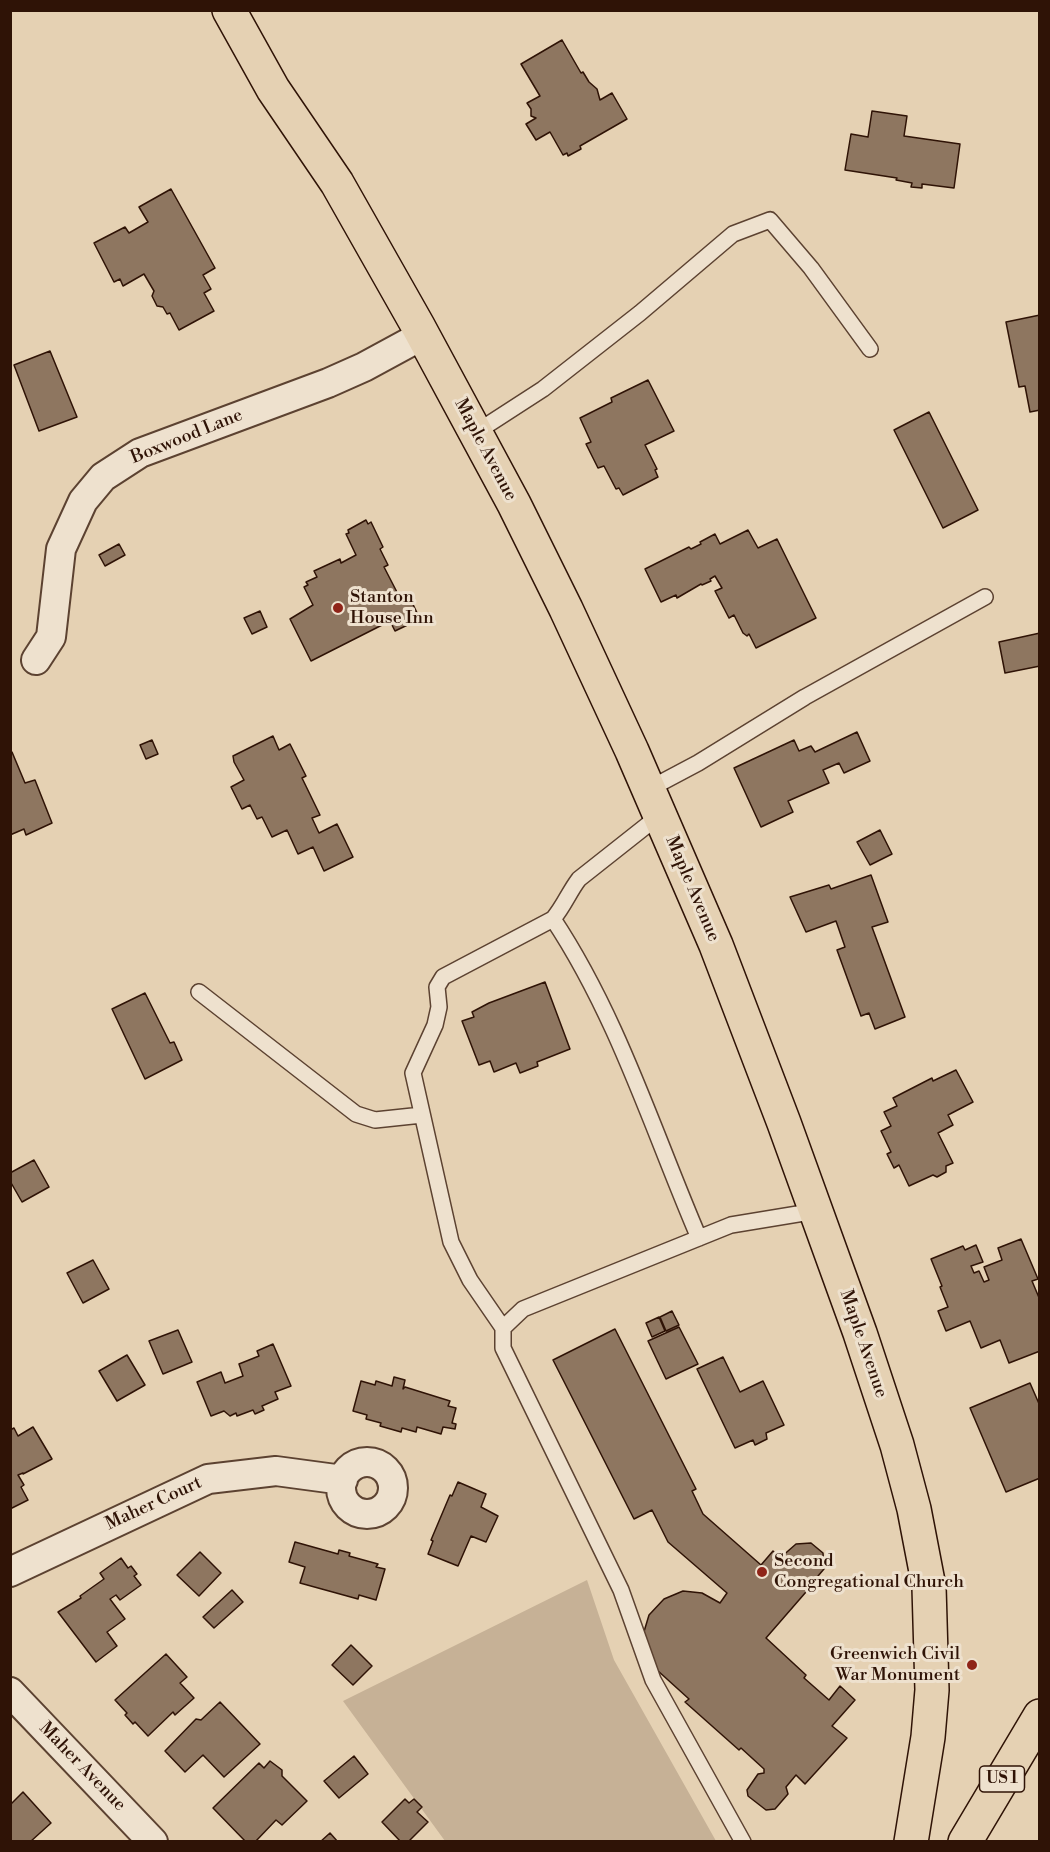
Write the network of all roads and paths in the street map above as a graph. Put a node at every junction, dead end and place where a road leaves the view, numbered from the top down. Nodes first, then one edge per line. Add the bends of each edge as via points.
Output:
1 (229, 10) edge
2 (423, 335) junction
3 (870, 349) dead end
4 (475, 433) junction
5 (985, 597) dead end
6 (36, 660) dead end
7 (654, 802) junction
8 (553, 919) junction
9 (199, 992) dead end
10 (423, 1115) junction
11 (816, 1211) junction
12 (699, 1238) junction
13 (502, 1328) junction
14 (343, 1480) dead end
15 (10, 1572) edge
16 (10, 1692) edge
17 (1040, 1716) edge
18 (153, 1842) edge
19 (743, 1842) edge
20 (911, 1842) edge
21 (965, 1842) edge

1 - 2 main road, Maple Avenue via 273,88 337,183
2 - 4 main road, Maple Avenue
2 - 6 street, Boxwood Lane via 364,367 140,453 103,477 83,501 61,549 51,637
3 - 4 lane via 770,220 733,234 543,389
4 - 7 main road, Maple Avenue via 566,609
5 - 7 lane via 805,697 698,764
7 - 8 lane via 579,879
7 - 11 main road, Maple Avenue via 716,945
8 - 10 lane via 443,977 437,987 439,1007 435,1025 413,1072
8 - 12 lane via 611,1020
9 - 10 lane via 356,1114 375,1120
10 - 13 lane via 451,1242 470,1280
11 - 12 lane via 731,1225
11 - 20 main road, Maple Avenue via 897,1445 929,1587 932,1690
12 - 13 lane via 523,1309
13 - 19 lane via 503,1348 621,1590 653,1680
14 - 15 street, Maher Court via 276,1471 208,1479
16 - 18 street, Maher Avenue
17 - 21 main road, US 1

